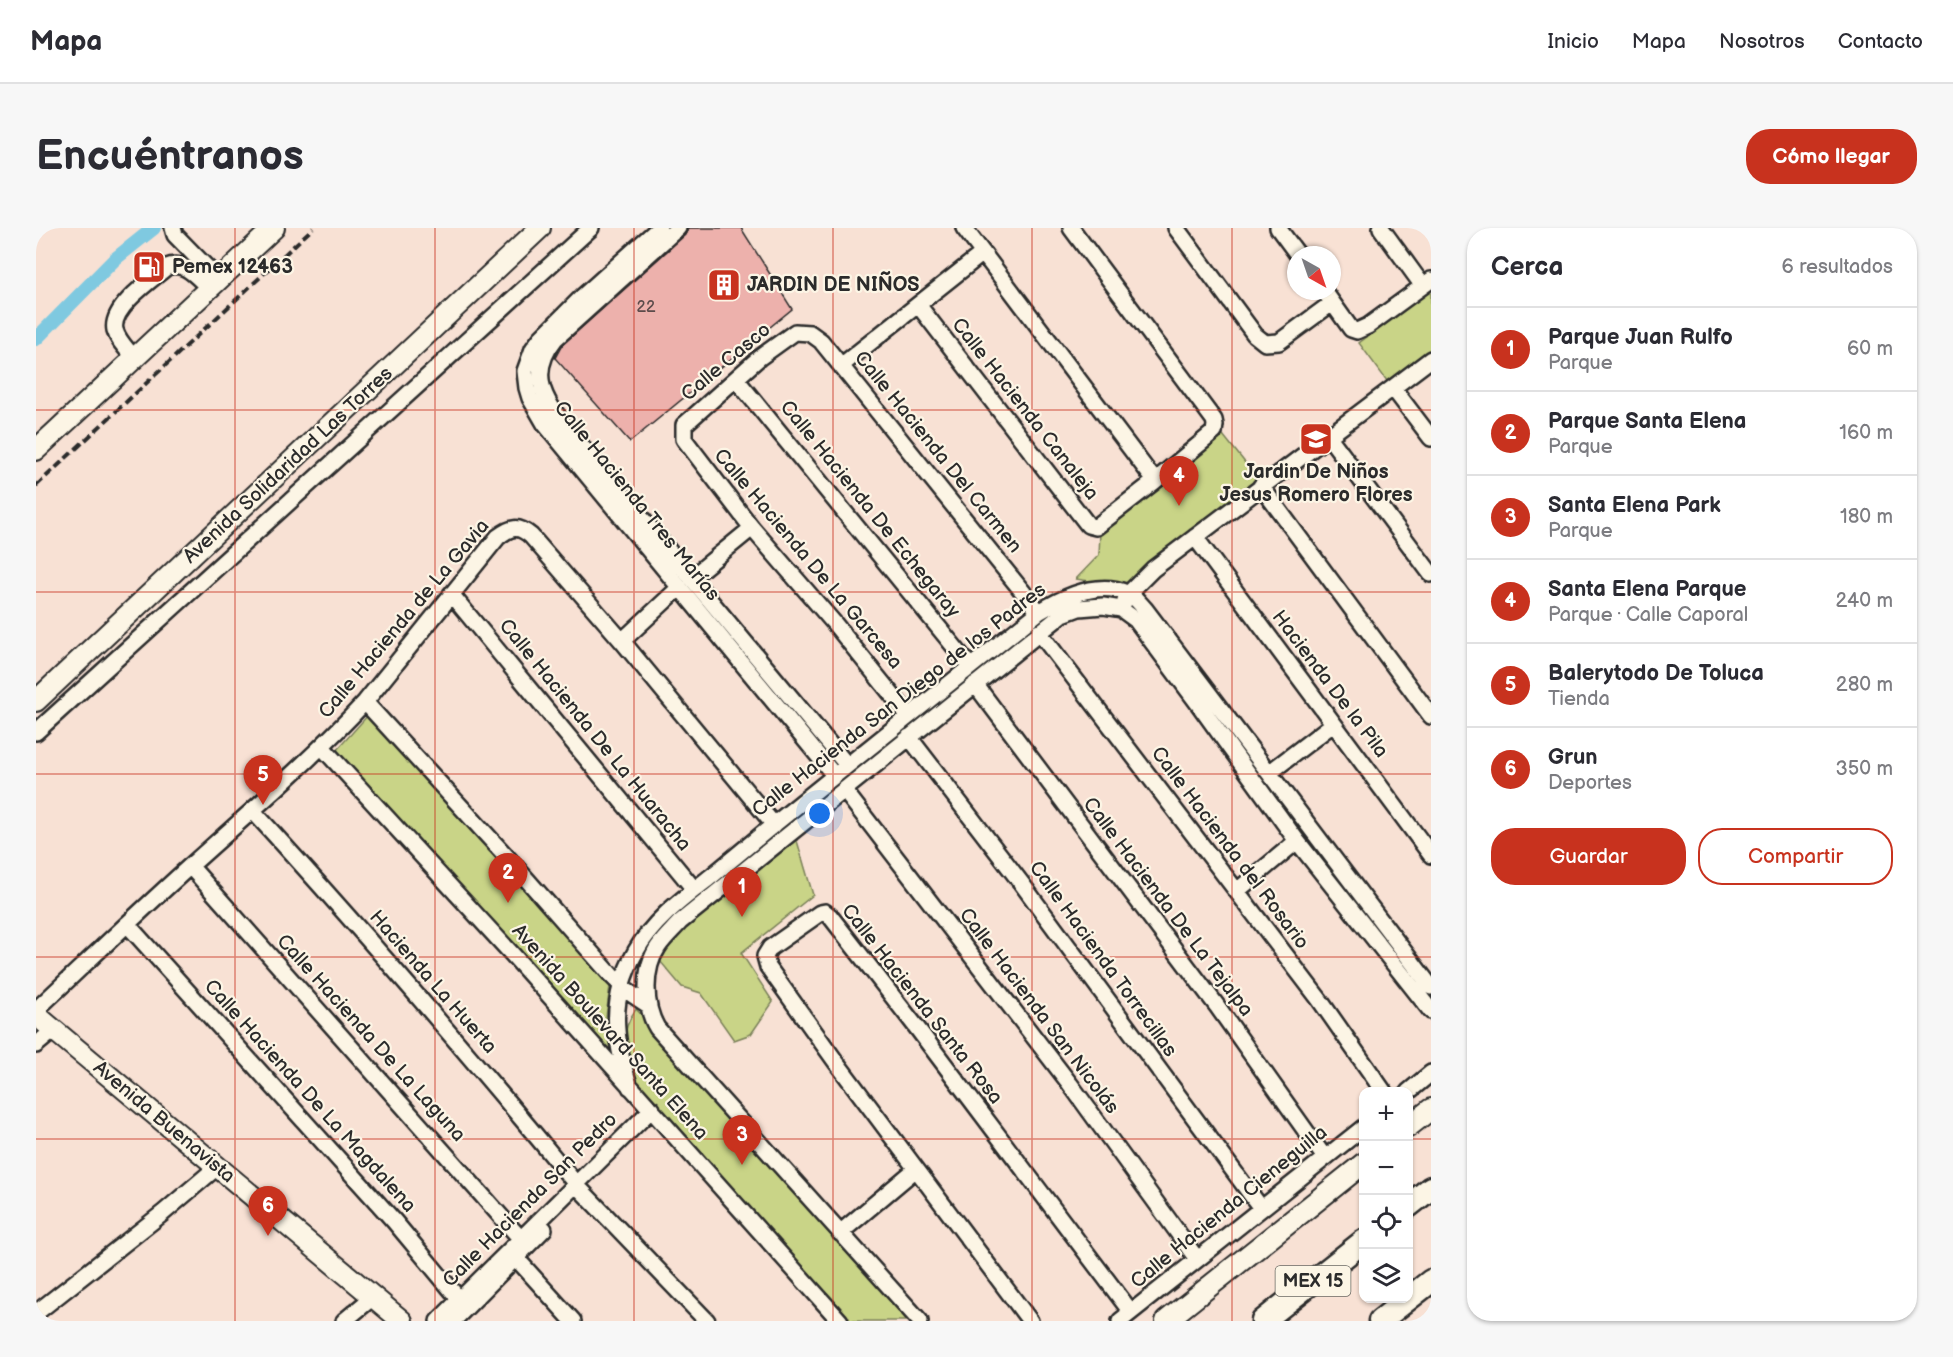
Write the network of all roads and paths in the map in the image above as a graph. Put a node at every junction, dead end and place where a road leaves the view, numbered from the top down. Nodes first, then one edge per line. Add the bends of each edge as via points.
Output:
1 (173, 228) edge
2 (274, 228) edge
3 (527, 228) edge
4 (540, 228) edge
5 (591, 228) edge
6 (659, 228) edge
7 (678, 228) edge
8 (964, 228) edge
9 (1071, 228) edge
10 (1176, 228) edge
11 (1278, 228) edge
12 (1381, 228) edge
13 (1291, 246) edge
14 (983, 253) junction
15 (503, 262) junction
16 (1427, 283) edge
17 (213, 284) junction
18 (1325, 300) edge
19 (1330, 300) edge
20 (919, 306) junction
21 (795, 332) joint
22 (134, 358) junction
23 (1431, 359) edge
24 (842, 365) junction
25 (532, 371) junction
26 (736, 379) junction
27 (1393, 388) junction
28 (684, 425) joint
29 (1329, 437) junction
30 (1431, 438) edge
31 (36, 450) edge
32 (1155, 482) junction
33 (1261, 486) junction
34 (752, 528) junction
35 (1195, 537) junction
36 (1431, 574) edge
37 (685, 583) junction
38 (1128, 593) junction
39 (451, 594) junction
40 (1121, 609) junction
41 (1040, 612) junction
42 (1039, 632) junction
43 (742, 639) junction
44 (622, 641) junction
45 (730, 650) junction
46 (970, 666) junction
47 (975, 684) junction
48 (947, 696) junction
49 (36, 701) edge
50 (364, 702) junction
51 (909, 716) junction
52 (1431, 716) edge
53 (1229, 719) junction
54 (1334, 724) junction
55 (1217, 730) junction
56 (36, 732) edge
57 (909, 737) junction
58 (322, 747) junction
59 (847, 765) junction
60 (1269, 773) junction
61 (834, 776) junction
62 (844, 790) junction
63 (254, 811) junction
64 (774, 825) junction
65 (1297, 842) junction
66 (742, 851) junction
67 (1431, 855) edge
68 (753, 864) junction
69 (190, 866) junction
70 (694, 889) junction
71 (1238, 891) junction
72 (1364, 913) junction
73 (127, 924) junction
74 (622, 986) junction
75 (1431, 987) edge
76 (648, 1005) junction
77 (1431, 1011) edge
78 (36, 1013) edge
79 (54, 1030) junction
80 (36, 1045) edge
81 (1431, 1073) edge
82 (630, 1087) junction
83 (1381, 1087) edge
84 (1413, 1087) edge
85 (1431, 1109) edge
86 (655, 1113) junction
87 (1413, 1123) edge
88 (1359, 1131) edge
89 (1324, 1158) junction
90 (217, 1167) junction
91 (1359, 1167) edge
92 (916, 1168) junction
93 (579, 1187) junction
94 (1431, 1188) edge
95 (1413, 1202) edge
96 (1261, 1208) junction
97 (551, 1215) junction
98 (840, 1233) junction
99 (520, 1238) junction
100 (1359, 1245) edge
101 (516, 1258) junction
102 (1197, 1259) junction
103 (1431, 1281) edge
104 (373, 1297) junction
105 (459, 1299) junction
106 (36, 1313) edge
107 (1126, 1316) edge
108 (344, 1321) edge
109 (402, 1321) edge
110 (438, 1321) edge
111 (453, 1321) edge
112 (573, 1321) edge
113 (707, 1321) edge
114 (840, 1321) edge
115 (920, 1321) edge
116 (1030, 1321) edge
117 (1166, 1321) edge
118 (1263, 1321) edge
119 (1380, 1321) edge

1 - 17 street
2 - 17 main road
3 - 15 main road
4 - 15 main road, Avenida Solidaridad Las Torres
5 - 56 street
6 - 25 street via 541,338 528,358
7 - 25 street via 555,339
8 - 14 street
9 - 32 street via 1214,420 1214,432
10 - 18 street via 1255,335 1265,343 1279,342
11 - 13 street
12 - 16 street
14 - 20 street
14 - 32 street
15 - 49 main road, Avenida Solidaridad Las Torres
16 - 19 street via 1357,331 1351,329
17 - 22 main road
17 - 22 street via 173,264 134,295 116,315 114,325
20 - 24 street
20 - 32 street, Calle Hacienda Canaleja via 1088,525 1101,523
21 - 24 street, Calle Hacienda Del Carmen via 810,333
21 - 26 street, Calle Casco
22 - 31 main road
23 - 27 street
24 - 41 street, Calle Hacienda Del Carmen
25 - 37 street, Calle Hacienda Tres Marías via 556,414
26 - 28 street, Calle Casco
26 - 46 street, Calle Hacienda De Echegaray
27 - 29 street
27 - 30 street
28 - 34 street, Calle Hacienda De La Garcesa via 689,448
29 - 33 street
29 - 36 street
33 - 35 street
33 - 52 street
34 - 37 street
34 - 51 street, Calle Hacienda De La Garcesa
35 - 38 street
35 - 54 street, Hacienda De la Pila
37 - 43 street, Calle Hacienda Tres Marías
37 - 44 street
37 - 45 street, Calle Hacienda Tres Marías
38 - 40 street
38 - 41 street, Calle Hacienda San Diego de los Padres via 1077,592
38 - 53 street via 1145,609
39 - 44 street, Calle Hacienda de La Gavia via 498,537 510,528 521,528
39 - 50 street, Calle Hacienda de La Gavia
39 - 70 street, Calle Hacienda De La Huaracha
40 - 42 street, Calle Hacienda San Diego de los Padres via 1079,608 1063,614
40 - 55 street via 1136,620
41 - 46 street, Calle Hacienda San Diego de los Padres
42 - 47 street, Calle Hacienda San Diego de los Padres
42 - 71 street, Calle Hacienda del Rosario
43 - 45 street
43 - 59 street, Calle Hacienda Tres Marías
44 - 64 street, Calle Hacienda de La Gavia
45 - 61 street, Calle Hacienda Tres Marías
46 - 48 street, Calle Hacienda San Diego de los Padres
47 - 48 street, Calle Hacienda San Diego de los Padres
47 - 89 street, Calle Hacienda De La Tejalpa via 1217,1006
48 - 51 street, Calle Hacienda San Diego de los Padres
48 - 57 street, Calle Hacienda San Diego de los Padres
50 - 58 street, Calle Hacienda de La Gavia
50 - 74 street, Avenida Boulevard Santa Elena
51 - 59 street, Calle Hacienda San Diego de los Padres
53 - 55 street
53 - 60 street
54 - 60 street
54 - 67 street, Hacienda De la Pila
55 - 65 street
57 - 62 street, Calle Hacienda San Diego de los Padres
57 - 96 street, Calle Hacienda Torrecillas
58 - 63 street, Calle Hacienda de La Gavia
58 - 82 street, Avenida Boulevard Santa Elena
59 - 61 street, Calle Hacienda San Diego de los Padres
60 - 72 street
61 - 64 street, Calle Hacienda San Diego de los Padres
62 - 68 street, Calle Hacienda San Diego de los Padres
62 - 102 street, Calle Hacienda San Nicolás via 1070,1084
63 - 69 street, Calle Hacienda de La Gavia
63 - 93 street, Hacienda La Huerta via 480,1067
64 - 66 street, Calle Hacienda San Diego de los Padres
65 - 71 street
65 - 72 street
66 - 68 street
66 - 70 street, Calle Hacienda San Diego de los Padres
68 - 76 street, Calle Hacienda San Diego de los Padres via 680,922 657,948 650,964
69 - 73 street, Calle Hacienda de La Gavia
69 - 99 street, Calle Hacienda De La Laguna
70 - 74 street, Calle Hacienda San Diego de los Padres via 645,938
71 - 83 street, Calle Hacienda del Rosario
72 - 75 street
72 - 77 street
73 - 78 street, Calle Hacienda de La Gavia
73 - 105 street, Calle Hacienda De La Magdalena via 394,1221
74 - 76 street, Avenida Boulevard Santa Elena
74 - 82 street, Calle Hacienda San Diego de los Padres via 616,1039
76 - 98 street, Avenida Boulevard Santa Elena via 657,1028
78 - 79 main road, Avenida Buenavista
79 - 80 street
79 - 90 main road, Avenida Buenavista
81 - 84 street
82 - 86 street, Avenida Boulevard Santa Elena
85 - 87 main road
86 - 93 street, Calle Hacienda San Pedro
86 - 114 street, Avenida Boulevard Santa Elena
88 - 89 street, Calle Hacienda Cieneguilla
89 - 96 street, Calle Hacienda Cieneguilla
90 - 104 main road, Avenida Buenavista
90 - 106 street
91 - 117 main road
92 - 98 street
92 - 107 street, Calle Hacienda Santa Rosa via 765,960 770,948 820,913 830,916 914,1024
92 - 116 street, Calle Hacienda Santa Rosa
93 - 97 street, Calle Hacienda San Pedro
93 - 113 street, Hacienda La Huerta
94 - 95 highway
96 - 102 street, Calle Hacienda Cieneguilla
97 - 99 street, Calle Hacienda San Pedro
97 - 101 street, Calle Hacienda San Pedro
98 - 115 street, Avenida Boulevard Santa Elena
99 - 105 street, Calle Hacienda San Pedro
100 - 118 highway, MEX 15
101 - 111 street, Calle Hacienda San Pedro
101 - 112 street
102 - 107 street, Calle Hacienda Cieneguilla
103 - 119 highway
104 - 108 street
104 - 109 main road, Avenida Buenavista
105 - 110 street, Calle Hacienda San Pedro

